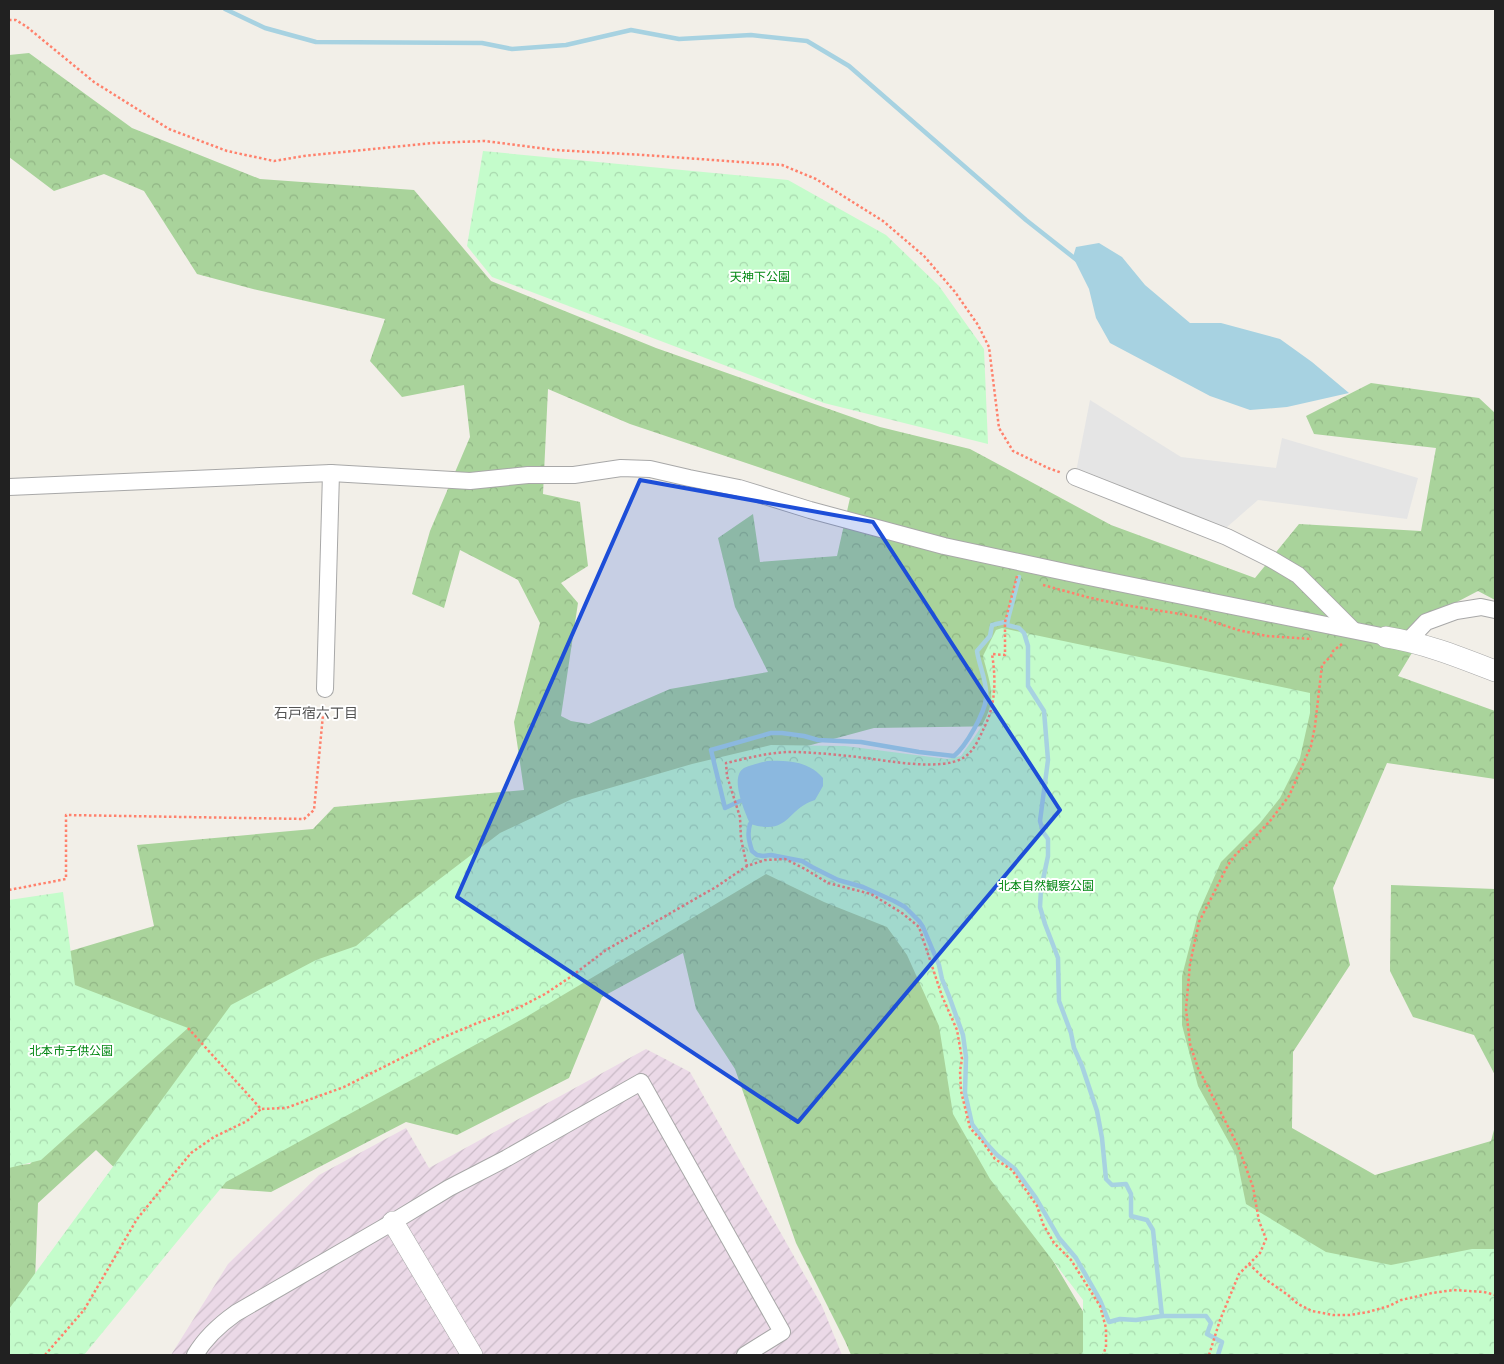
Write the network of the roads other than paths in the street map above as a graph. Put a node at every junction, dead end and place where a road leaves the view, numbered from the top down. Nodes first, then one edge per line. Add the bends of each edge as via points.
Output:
1 (331, 473) junction
2 (1076, 477) road end
3 (9, 487) edge
4 (1495, 610) edge
5 (1348, 636) junction
6 (1386, 637) joint
7 (1409, 640) junction
8 (1495, 671) edge
9 (325, 689) road end
10 (393, 1222) junction
11 (195, 1355) edge
12 (472, 1355) edge
13 (745, 1355) edge

1 - 3 street
1 - 5 street via 470,481 528,475 574,475 620,468 650,469 739,488 944,546
1 - 9 street
2 - 5 street via 1227,537 1271,559 1298,575
4 - 7 street via 1480,607 1456,611 1426,622
5 - 6 street
6 - 7 street
7 - 8 street
10 - 11 street via 236,1313 221,1324
10 - 12 street
10 - 13 street via 641,1082 782,1332

